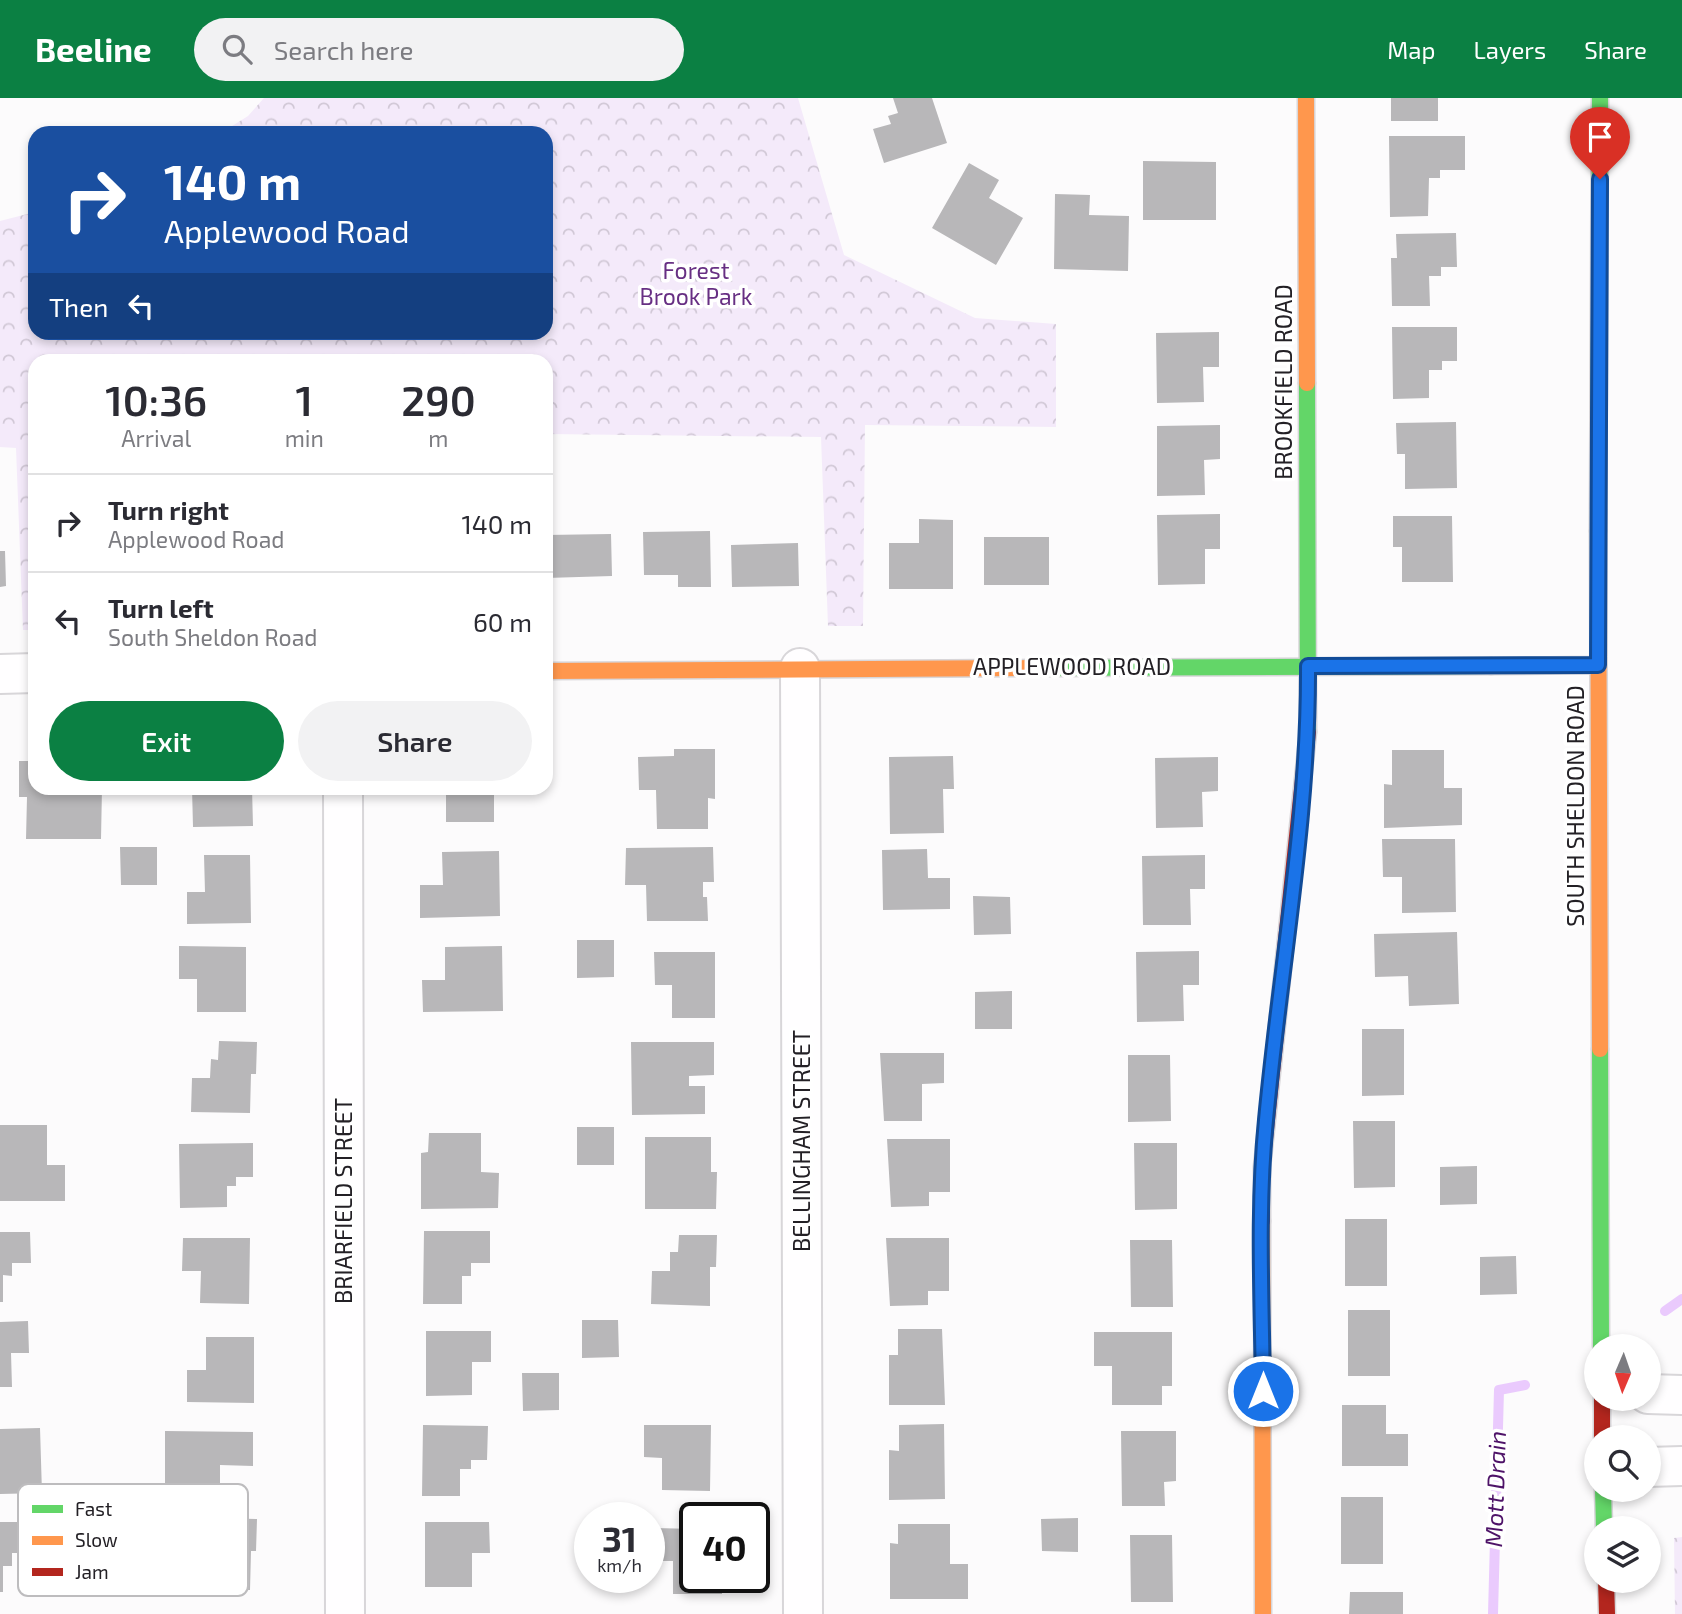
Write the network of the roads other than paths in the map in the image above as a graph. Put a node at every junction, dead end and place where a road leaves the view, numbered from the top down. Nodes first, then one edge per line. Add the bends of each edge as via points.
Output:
1 (1306, 98) edge
2 (1601, 98) edge
3 (1598, 665) junction
4 (1308, 666) junction
5 (800, 668) junction
6 (553, 671) edge
7 (28, 673) edge
8 (0, 674) edge
9 (343, 795) edge
10 (1601, 1334) edge
11 (1661, 1394) edge
12 (1682, 1395) edge
13 (1682, 1466) edge
14 (1661, 1467) edge
15 (1606, 1593) edge
16 (345, 1614) edge
17 (803, 1614) edge
18 (1264, 1614) edge
19 (1607, 1614) edge

1 - 4 street, BROOKFIELD ROAD
2 - 3 street, SOUTH SHELDON ROAD
3 - 4 street, APPLEWOOD ROAD
3 - 10 street, SOUTH SHELDON ROAD
4 - 5 street, APPLEWOOD ROAD
4 - 18 street, BROOKFIELD ROAD via 1303,791 1262,1167
5 - 6 street, APPLEWOOD ROAD
5 - 17 street, BELLINGHAM STREET
7 - 8 street
9 - 16 street, BRIARFIELD STREET
11 - 12 street
13 - 14 street
15 - 19 street

